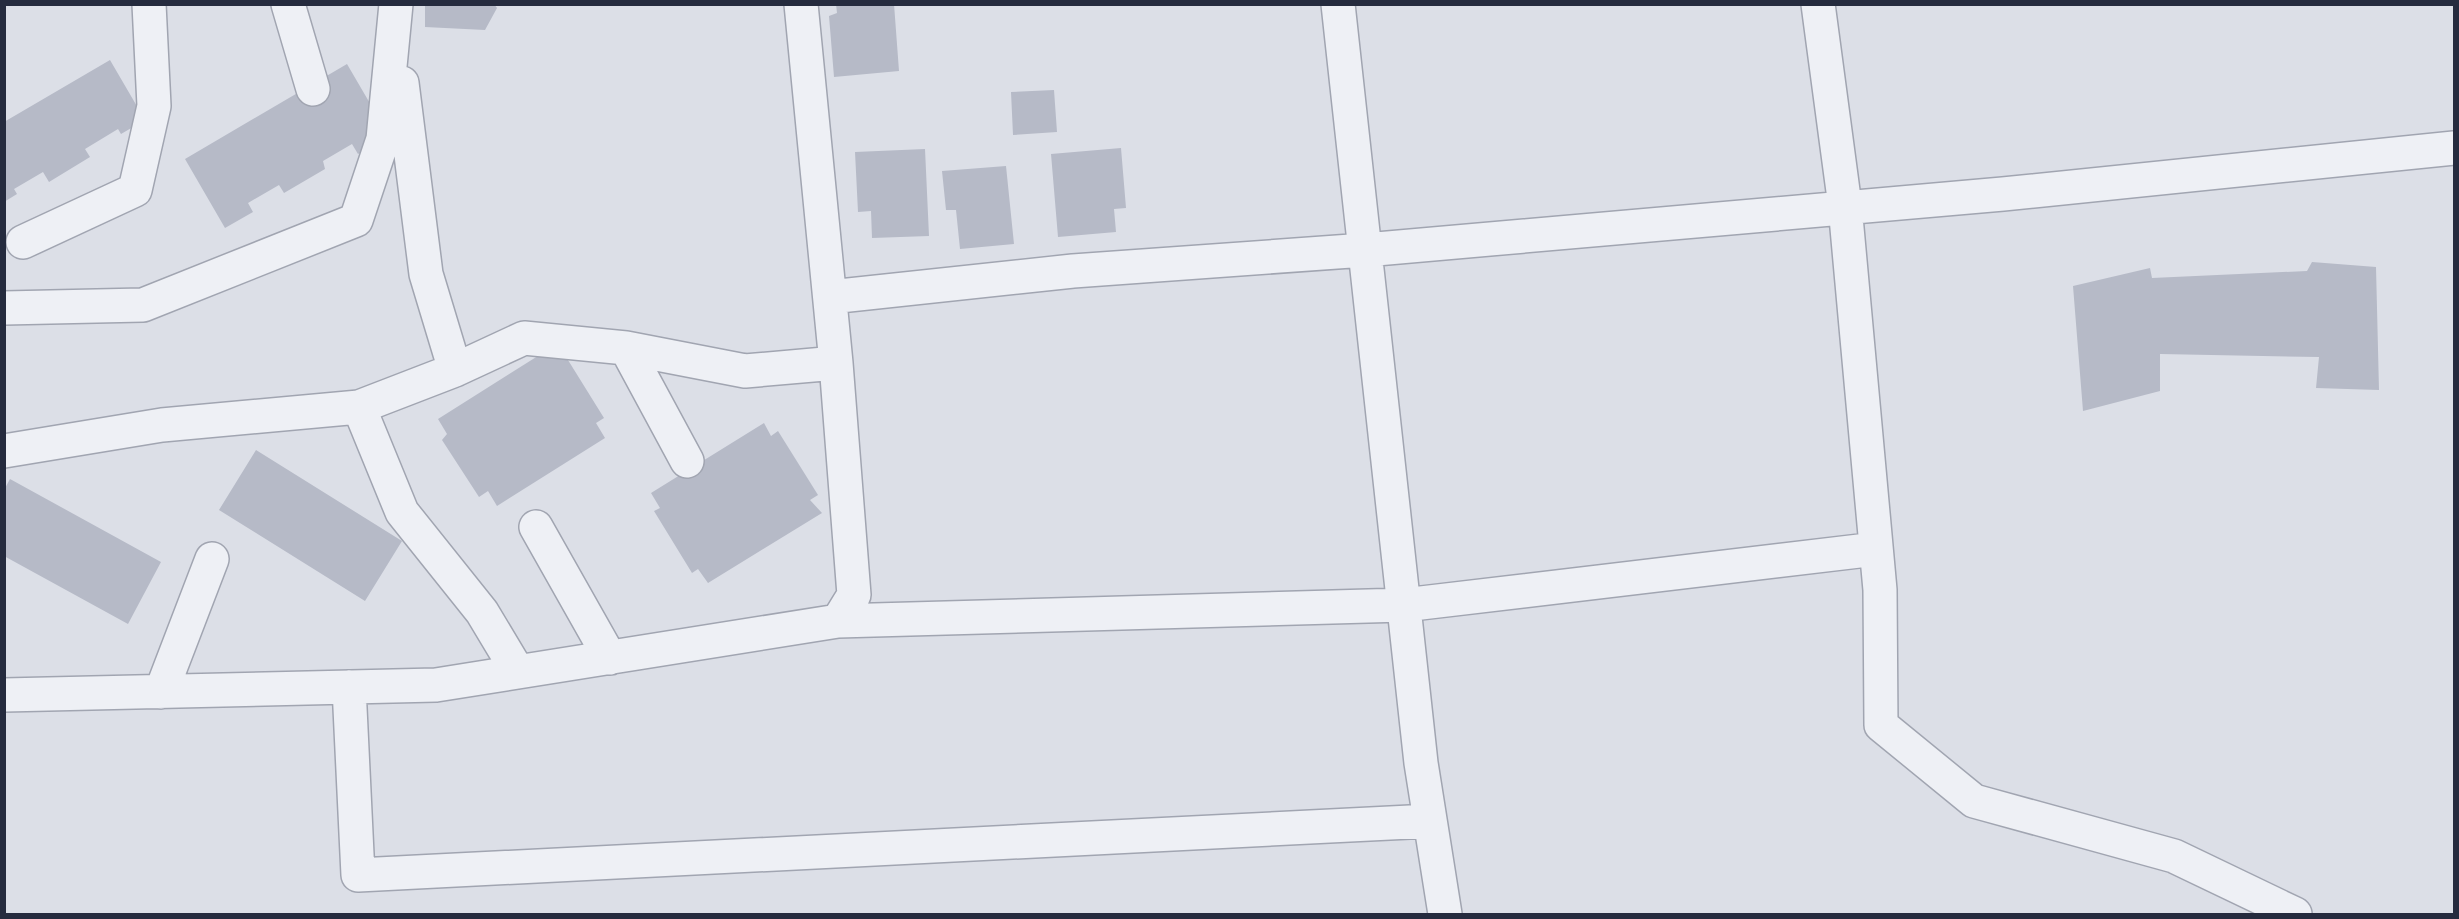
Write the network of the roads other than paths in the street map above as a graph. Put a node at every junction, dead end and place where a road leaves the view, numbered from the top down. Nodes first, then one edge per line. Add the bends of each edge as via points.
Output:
1 (149, 4) edge
2 (288, 4) edge
3 (397, 4) edge
4 (801, 4) edge
5 (1338, 4) edge
6 (1818, 4) edge
7 (313, 88) dead end
8 (2454, 148) edge
9 (1845, 206) junction
10 (23, 242) dead end
11 (1365, 250) junction
12 (830, 297) junction
13 (4, 308) edge
14 (626, 348) junction
15 (836, 363) junction
16 (455, 370) junction
17 (359, 407) junction
18 (4, 451) edge
19 (687, 461) dead end
20 (536, 527) dead end
21 (1876, 549) junction
22 (212, 559) dead end
23 (1404, 604) junction
24 (838, 621) junction
25 (610, 658) junction
26 (518, 672) junction
27 (349, 687) junction
28 (161, 692) junction
29 (4, 695) edge
30 (1430, 821) junction
31 (1445, 915) edge
32 (2295, 915) edge

1 - 10 street via 154,106 135,190
2 - 7 street
3 - 13 street via 383,139 356,220 143,305
3 - 16 street via 402,84 426,274
4 - 12 street
5 - 11 street
6 - 9 street
8 - 9 street via 2003,194
9 - 11 street
9 - 21 street
11 - 12 street via 1073,271
11 - 23 street
12 - 15 street
14 - 15 street via 745,371
14 - 16 street via 524,338
14 - 19 street
15 - 24 street via 854,596
16 - 17 street
17 - 18 street via 162,425
17 - 26 street via 402,512 482,612
20 - 25 street
21 - 23 street
21 - 32 street via 1881,725 1974,801 2174,856
22 - 28 street
23 - 24 street
23 - 30 street
24 - 25 street
25 - 26 street
26 - 27 street via 436,686
27 - 28 street
27 - 30 street via 358,875
28 - 29 street
30 - 31 street

